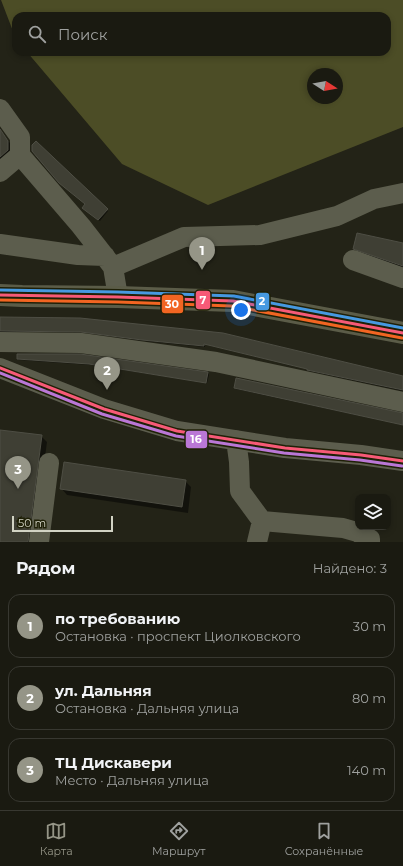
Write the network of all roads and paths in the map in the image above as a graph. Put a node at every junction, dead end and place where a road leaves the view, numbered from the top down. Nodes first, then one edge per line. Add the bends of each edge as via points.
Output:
1 (0, 109) edge
2 (20, 155) junction
3 (0, 172) edge
4 (403, 192) edge
5 (0, 244) edge
6 (353, 260) dead end
7 (109, 262) junction
8 (403, 278) edge
9 (0, 295) edge
10 (118, 297) junction
11 (403, 333) edge
12 (0, 342) edge
13 (0, 368) edge
14 (403, 402) edge
15 (236, 440) junction
16 (403, 461) edge
17 (49, 463) dead end
18 (262, 521) junction
19 (38, 542) edge
20 (257, 542) edge
21 (370, 542) edge

1 - 2 street via 20,137
2 - 3 street
2 - 7 street
4 - 7 street via 374,199 337,216 260,236 184,237
5 - 7 street
6 - 8 street
7 - 10 street
9 - 10 main road
10 - 11 main road via 233,301
12 - 14 street via 81,344 216,362
13 - 15 street via 104,409 177,431
15 - 16 street
15 - 18 street via 240,491
17 - 19 street
18 - 20 street
18 - 21 street via 343,528 357,532

